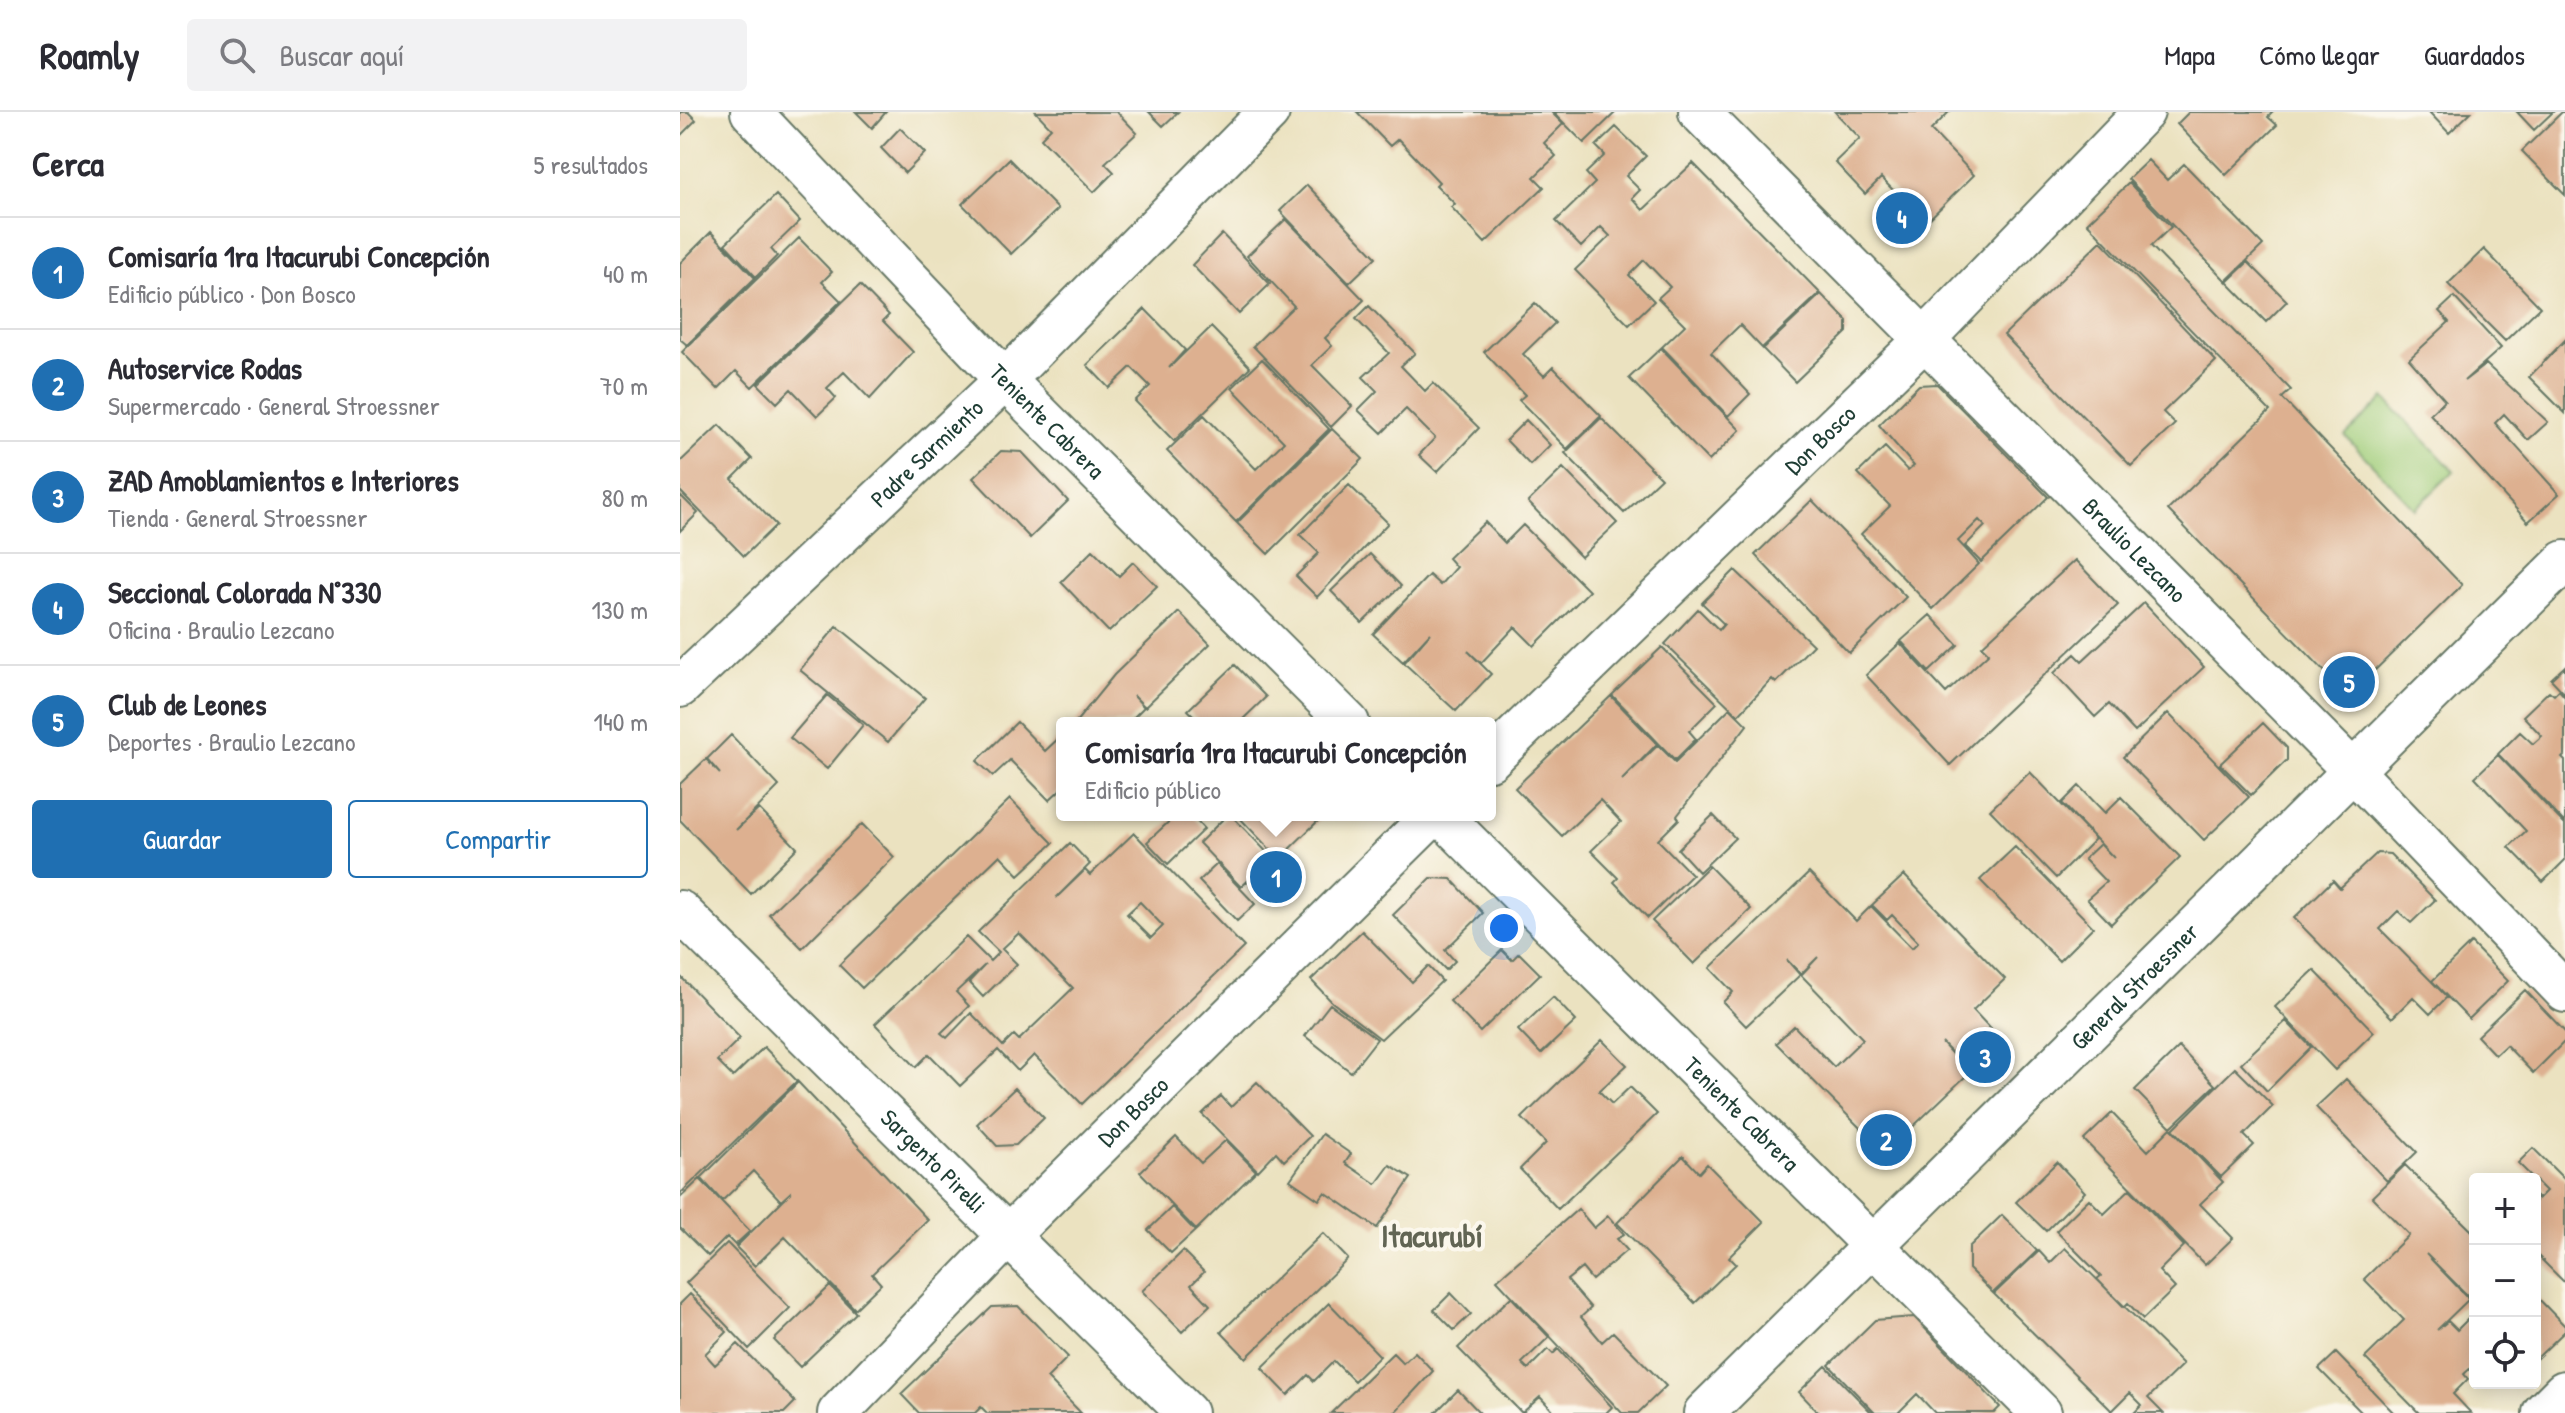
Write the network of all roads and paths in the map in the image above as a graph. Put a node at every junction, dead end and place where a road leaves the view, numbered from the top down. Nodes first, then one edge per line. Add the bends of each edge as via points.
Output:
1 (751, 112) edge
2 (1269, 112) edge
3 (1699, 112) edge
4 (2144, 112) edge
5 (1923, 341) junction
6 (1005, 380) junction
7 (2565, 561) edge
8 (680, 687) edge
9 (1343, 717) edge
10 (1496, 754) edge
11 (2354, 772) junction
12 (1427, 821) edge
13 (1447, 821) edge
14 (680, 911) edge
15 (2565, 992) edge
16 (1009, 1235) junction
17 (1873, 1248) junction
18 (2565, 1393) edge
19 (838, 1413) edge
20 (1187, 1413) edge
21 (1704, 1413) edge
22 (2041, 1413) edge
23 (2545, 1413) edge

1 - 6 street, Teniente Cabrera
2 - 6 street, Padre Sarmiento
3 - 5 street, Braulio Lezcano
4 - 5 street, Don Bosco
5 - 10 street, Don Bosco
5 - 11 street, Braulio Lezcano
6 - 8 street, Padre Sarmiento
6 - 9 street, Teniente Cabrera
7 - 11 street, General Stroessner
11 - 15 street, Braulio Lezcano
11 - 17 street, General Stroessner
12 - 16 street, Don Bosco
13 - 17 street, Teniente Cabrera
14 - 16 street, Sargento Pirelli
16 - 19 street, Don Bosco
16 - 20 street, Sargento Pirelli
17 - 21 street, General Stroessner
17 - 22 street, Teniente Cabrera
18 - 23 highway

